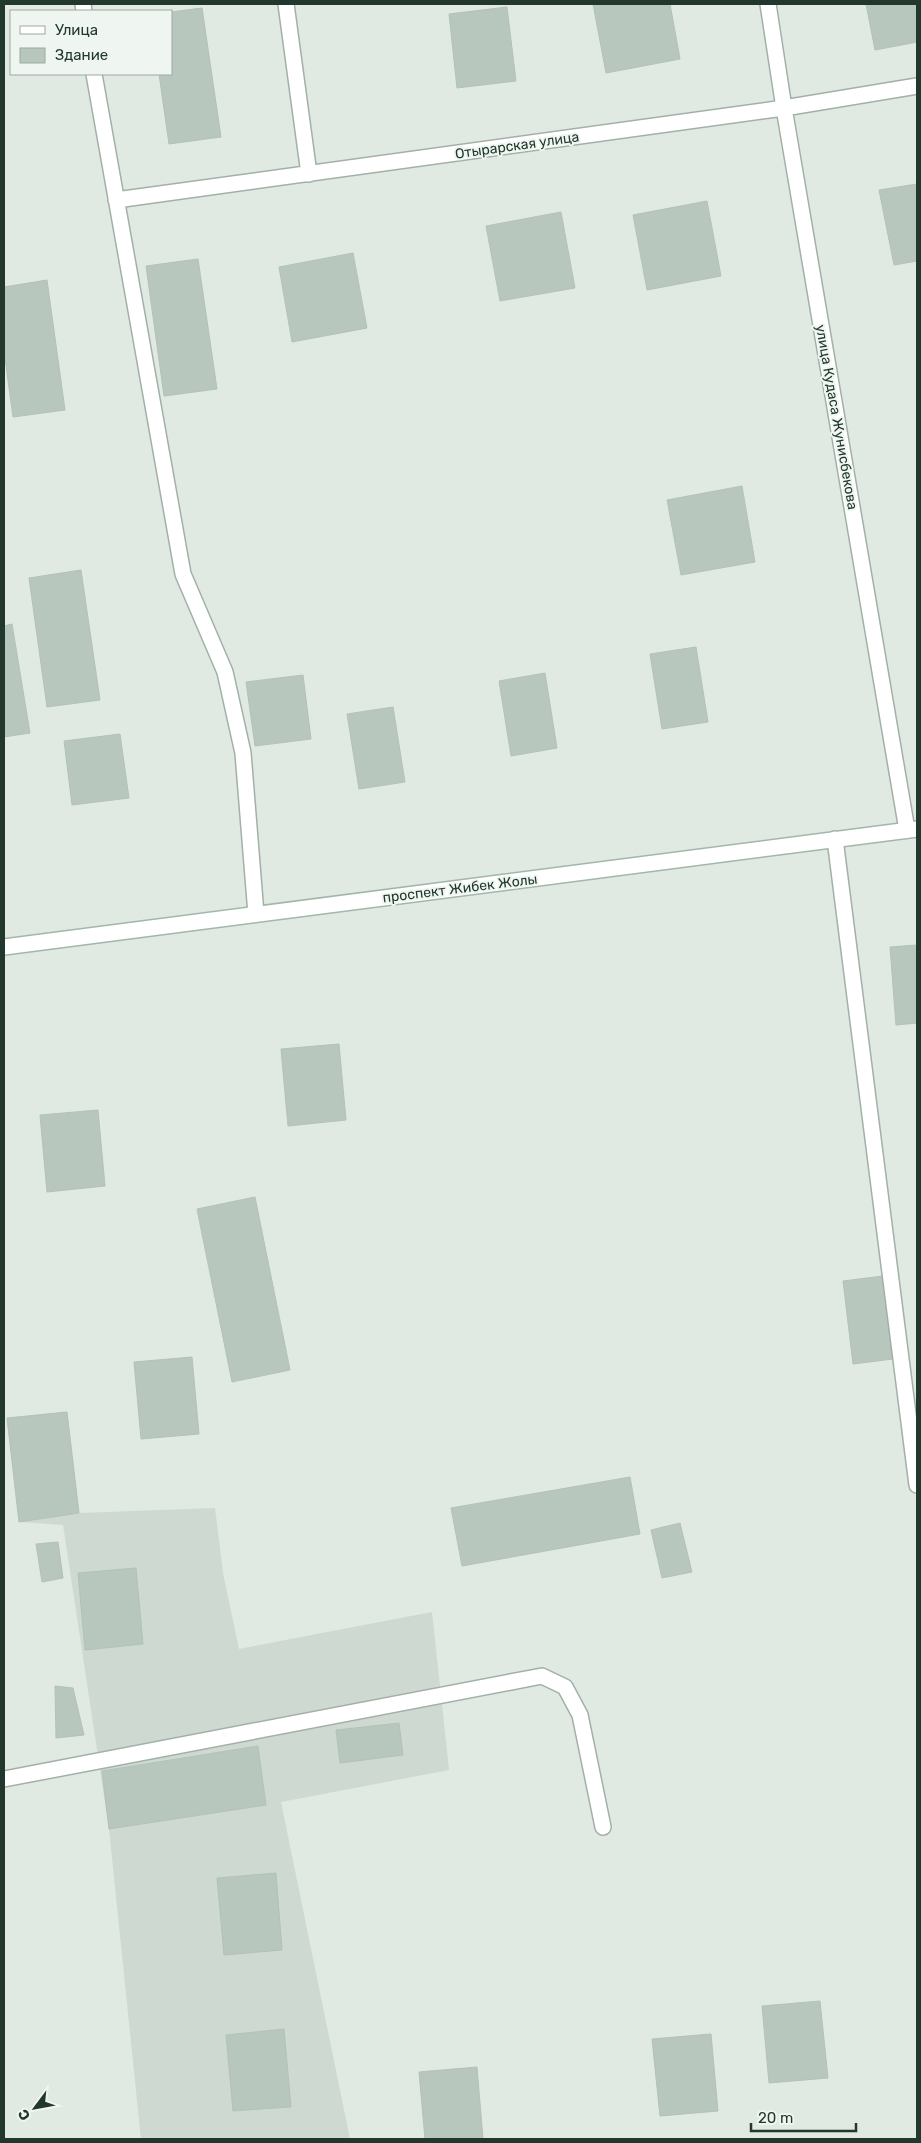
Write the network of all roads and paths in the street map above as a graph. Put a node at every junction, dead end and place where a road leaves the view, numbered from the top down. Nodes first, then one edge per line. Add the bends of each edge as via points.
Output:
1 (286, 4) edge
2 (768, 4) edge
3 (94, 75) edge
4 (917, 86) edge
5 (784, 108) junction
6 (309, 174) junction
7 (116, 200) junction
8 (912, 830) edge
9 (835, 839) junction
10 (256, 914) junction
11 (4, 947) edge
12 (917, 1485) edge
13 (4, 1779) edge
14 (603, 1827) dead end

1 - 6 street
2 - 5 street, улица Кудаса Жунисбекова
3 - 7 street
4 - 5 street, Отырарская улица
5 - 6 street, Отырарская улица
5 - 8 street, улица Кудаса Жунисбекова
6 - 7 street, Отырарская улица
7 - 10 street via 183,574 225,672 243,753
8 - 9 street, проспект Жибек Жолы
9 - 10 street, проспект Жибек Жолы
9 - 12 street
10 - 11 street, проспект Жибек Жолы
13 - 14 street via 542,1676 565,1688 580,1715

